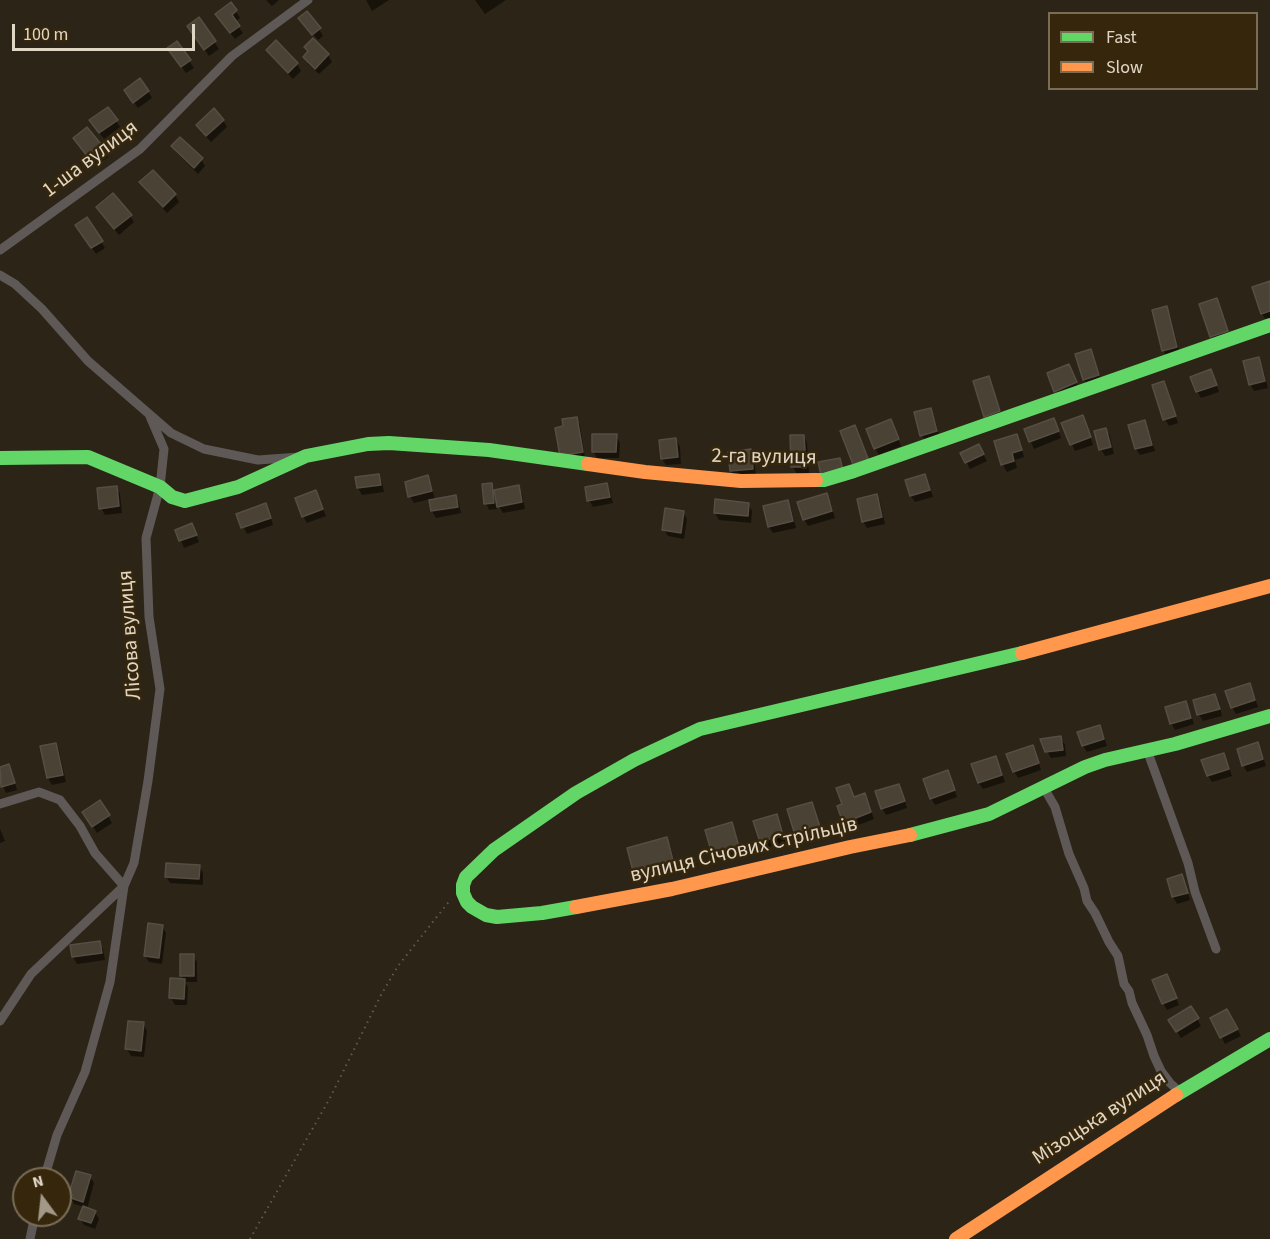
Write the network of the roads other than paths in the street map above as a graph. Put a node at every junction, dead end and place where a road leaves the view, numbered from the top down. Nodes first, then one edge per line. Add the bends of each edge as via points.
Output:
1 (308, 0) edge
2 (0, 250) edge
3 (0, 275) edge
4 (1270, 325) edge
5 (149, 414) junction
6 (306, 456) junction
7 (0, 458) edge
8 (160, 486) junction
9 (1270, 586) edge
10 (1270, 716) edge
11 (1147, 750) junction
12 (1044, 788) junction
13 (0, 804) edge
14 (124, 886) junction
15 (1216, 949) dead end
16 (0, 1021) edge
17 (1270, 1039) edge
18 (1180, 1092) junction
19 (48, 1167) edge
20 (956, 1239) edge

1 - 2 street, 1-ша вулиця via 232,56 140,149
3 - 5 street, Лісова вулиця via 42,309 88,361
4 - 6 street, 2-га вулиця via 824,480 730,480 489,450 389,442
5 - 6 street, 2-га вулиця via 171,433 204,450 258,460
5 - 8 street, Лісова вулиця via 164,449
6 - 8 street, 2-га вулиця via 238,487 185,501 172,497
7 - 8 street via 88,457
8 - 14 street, Лісова вулиця via 146,538 149,617 160,688 134,863
9 - 12 street, вулиця Січових Стрільців via 1041,648 700,729 576,793 494,850 466,877 463,893 472,907 497,917 568,909 661,892 905,836 989,814
10 - 11 street, вулиця Січових Стрільців
11 - 12 street, вулиця Січових Стрільців via 1085,767
11 - 15 street
12 - 18 street via 1055,807 1087,901 1118,957 1124,984 1161,1071
13 - 14 street via 39,792 60,800 94,853
14 - 16 street, Лісова вулиця via 31,974
14 - 19 street, Лісова вулиця via 110,982 85,1072
17 - 18 street, Мізоцька вулиця
18 - 20 street, Мізоцька вулиця

